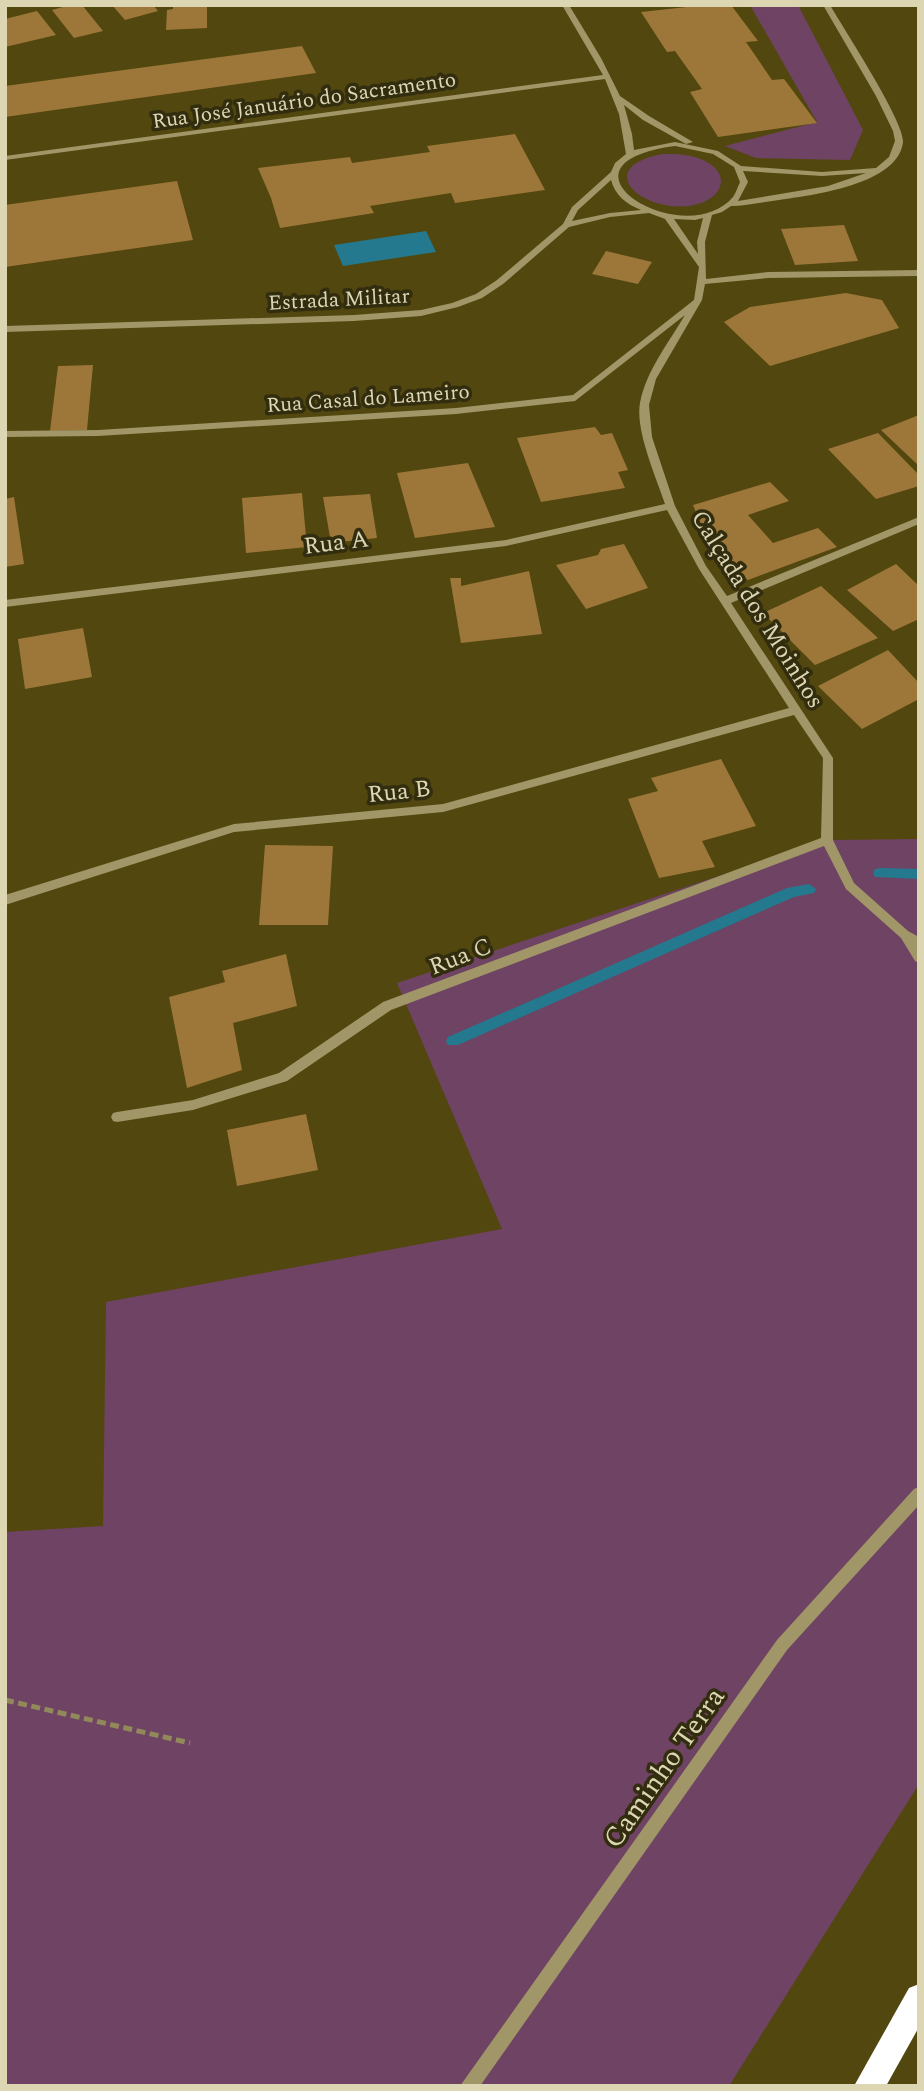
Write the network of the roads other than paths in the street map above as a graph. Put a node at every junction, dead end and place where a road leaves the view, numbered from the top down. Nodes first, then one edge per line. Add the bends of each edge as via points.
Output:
1 (565, 5) edge
2 (826, 5) edge
3 (607, 77) junction
4 (617, 95) junction
5 (698, 147) junction
6 (630, 154) junction
7 (5, 158) edge
8 (737, 167) junction
9 (881, 169) junction
10 (613, 174) junction
11 (733, 204) junction
12 (646, 212) junction
13 (708, 214) junction
14 (669, 219) junction
15 (566, 225) junction
16 (919, 273) edge
17 (703, 277) junction
18 (698, 300) junction
19 (5, 329) edge
20 (5, 433) edge
21 (670, 506) junction
22 (919, 520) edge
23 (725, 601) junction
24 (5, 604) edge
25 (796, 710) junction
26 (827, 840) junction
27 (5, 900) edge
28 (904, 934) junction
29 (919, 943) edge
30 (919, 958) edge
31 (117, 1117) dead end
32 (919, 1494) edge
33 (919, 1998) edge
34 (469, 2086) edge
35 (869, 2086) edge

1 - 3 street
2 - 9 street via 898,134 900,144
3 - 4 street
3 - 7 street, Rua José Januário do Sacramento
4 - 5 street via 646,118
4 - 6 street via 630,135
5 - 6 street via 653,146
5 - 8 street
6 - 10 street
8 - 9 street via 822,174
8 - 11 street via 745,181
9 - 11 street via 862,180
10 - 12 street via 614,186 626,200
10 - 15 street via 575,209
11 - 13 street
12 - 14 street
12 - 15 street, Estrada Militar
13 - 14 street
13 - 17 street via 701,242
14 - 17 street via 685,239
15 - 19 street, Estrada Militar via 480,296 421,313
16 - 17 street
17 - 18 street, Calçada dos Moinhos
18 - 20 street, Rua Casal do Lameiro via 575,398 456,411 98,433
18 - 21 street, Calçada dos Moinhos via 652,379 644,405 647,437
21 - 23 street, Calçada dos Moinhos
21 - 24 street, Rua A via 506,543
22 - 23 street
23 - 25 street, Calçada dos Moinhos
25 - 26 street, Calçada dos Moinhos via 828,758
25 - 27 street, Rua B via 443,807 234,828
26 - 28 street, Calçada dos Moinhos via 850,886
26 - 31 street, Rua C via 387,1006 283,1077 193,1105
28 - 29 street, Calçada dos Moinhos
28 - 30 street
32 - 34 street, Caminho Terra via 782,1645
33 - 35 highway

